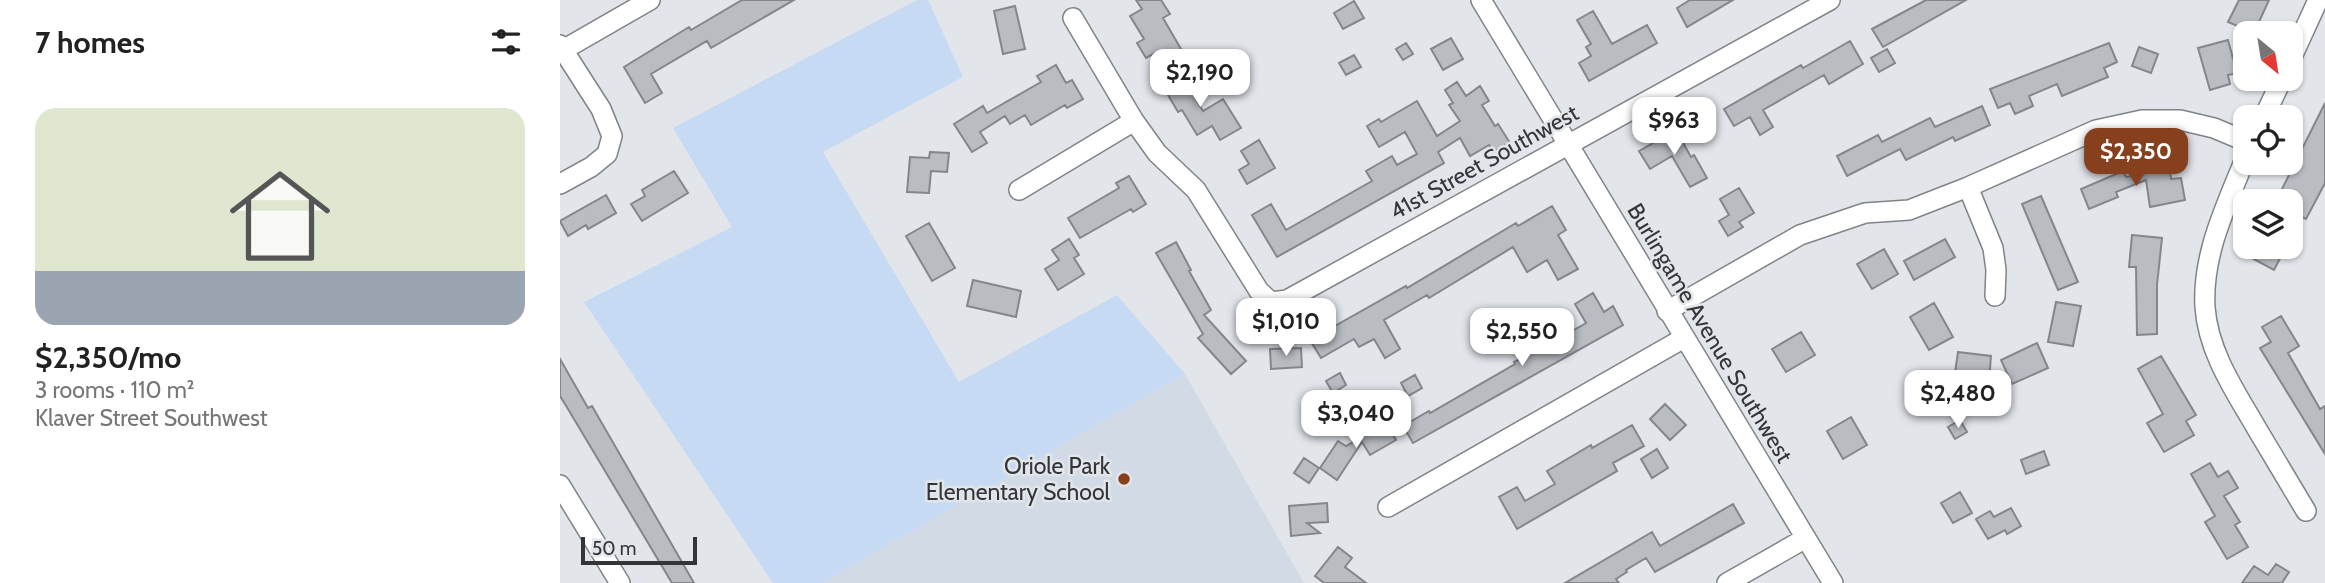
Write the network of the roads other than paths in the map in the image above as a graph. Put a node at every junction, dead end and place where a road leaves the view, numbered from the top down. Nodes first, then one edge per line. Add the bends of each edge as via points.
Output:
1 (650, 0) edge
2 (1481, 0) edge
3 (1830, 0) edge
4 (2318, 0) edge
5 (1073, 18) dead end
6 (2303, 33) edge
7 (562, 47) edge
8 (1134, 121) junction
9 (2233, 136) edge
10 (1568, 143) junction
11 (2239, 175) edge
12 (560, 184) edge
13 (1968, 187) junction
14 (1019, 190) dead end
15 (1995, 296) dead end
16 (1667, 311) junction
17 (1684, 338) junction
18 (560, 485) edge
19 (1388, 507) dead end
20 (2306, 511) dead end
21 (1806, 538) junction
22 (620, 583) edge
23 (1727, 583) edge
24 (1833, 583) edge

1 - 7 street
2 - 10 street, Burlingame Avenue Southwest
3 - 10 street, 41st Street Southwest
4 - 6 street
5 - 8 street
7 - 12 street via 601,109 612,136 607,154
8 - 10 street, 41st Street Southwest via 1157,153 1196,190 1259,291 1271,302 1287,300
8 - 14 street
9 - 13 street via 2180,120 2142,120 2096,130
10 - 16 street, Burlingame Avenue Southwest
11 - 20 street via 2215,235 2207,274 2205,307 2210,337 2224,373
13 - 15 street via 1993,248
13 - 16 street via 1909,209 1865,213 1800,235
16 - 17 street, Burlingame Avenue Southwest
17 - 19 street
17 - 21 street, Burlingame Avenue Southwest
18 - 22 street
21 - 23 street
21 - 24 street, Burlingame Avenue Southwest

